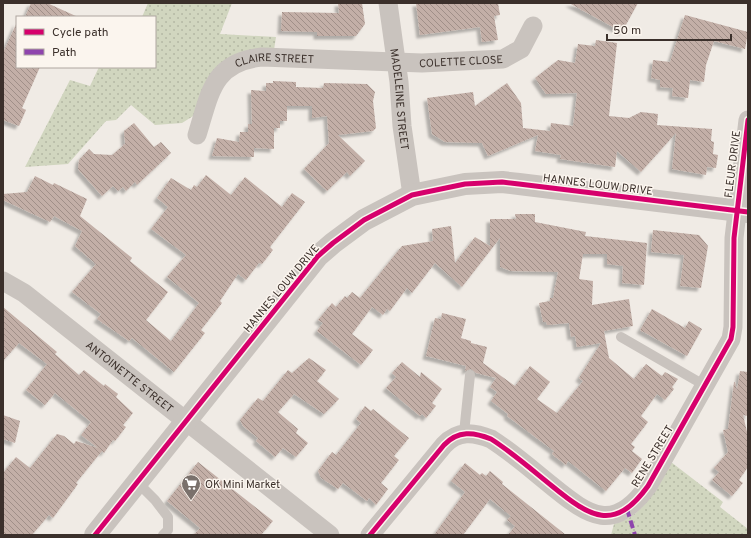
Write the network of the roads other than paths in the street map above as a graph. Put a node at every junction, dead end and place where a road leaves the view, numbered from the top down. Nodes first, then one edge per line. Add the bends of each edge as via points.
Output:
1 (388, 3) edge
2 (532, 26) dead end
3 (396, 62) junction
4 (748, 120) edge
5 (197, 135) dead end
6 (412, 195) junction
7 (742, 211) edge
8 (3, 281) edge
9 (740, 330) edge
10 (621, 337) dead end
11 (470, 375) dead end
12 (704, 386) junction
13 (186, 421) junction
14 (464, 433) junction
15 (138, 483) junction
16 (95, 535) edge
17 (163, 535) edge
18 (330, 535) edge
19 (370, 535) edge

1 - 3 street, MADELEINE STREET
2 - 3 street, COLETTE CLOSE via 521,49 503,60
3 - 5 street, CLAIRE STREET via 262,57 247,59 230,66 217,79
3 - 6 street, MADELEINE STREET
4 - 7 street, FLEUR DRIVE
6 - 7 street, HANNES LOUW DRIVE via 452,186 502,182
6 - 13 street, HANNES LOUW DRIVE via 364,220 318,256
7 - 9 street, RENE STREET via 733,260
8 - 13 street, ANTOINETTE STREET via 24,293
9 - 12 street, RENE STREET via 731,339
10 - 12 lane
11 - 14 lane
12 - 14 street, RENE STREET via 648,486 635,503 614,514 594,514 580,508 500,445 478,434
13 - 15 street, HANNES LOUW DRIVE
13 - 18 street, ANTOINETTE STREET
14 - 19 street via 453,437 444,445
15 - 16 street, HANNES LOUW DRIVE
15 - 17 lane via 168,517 168,530

